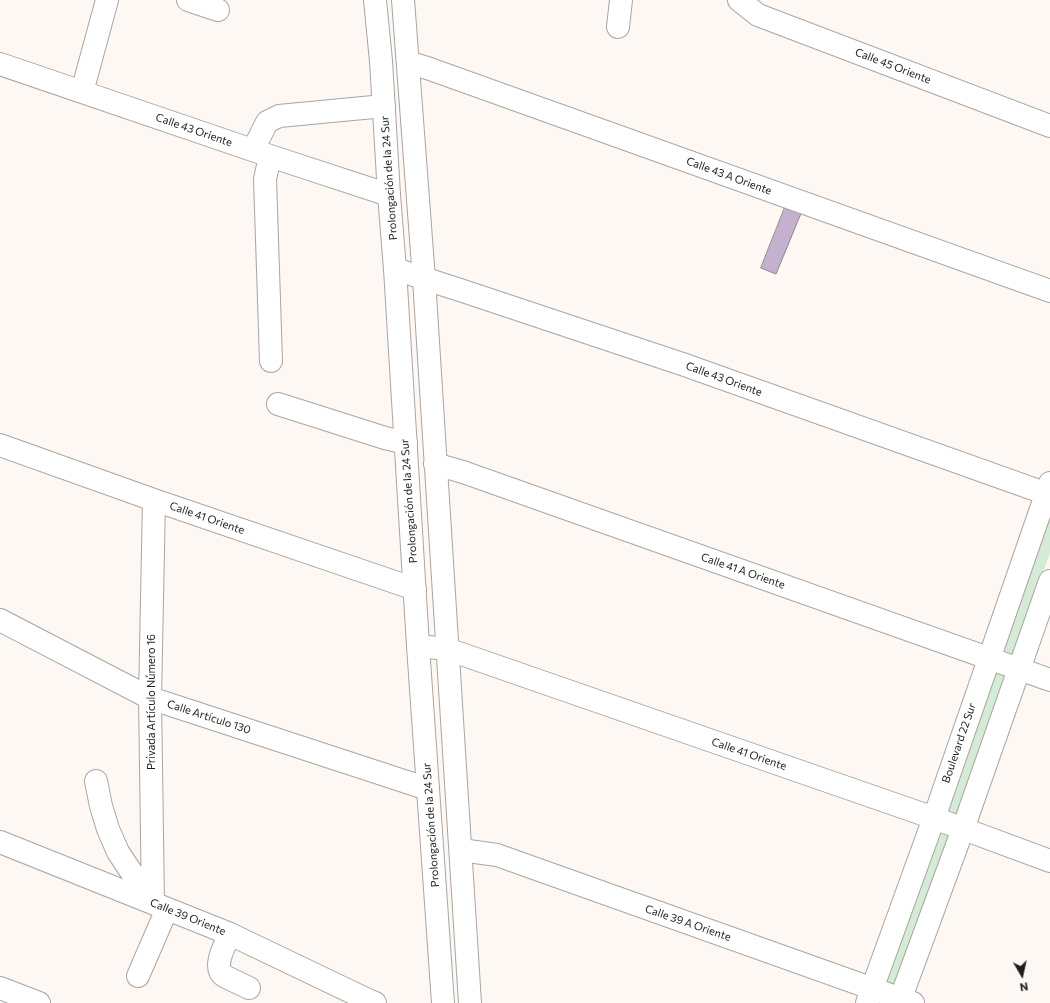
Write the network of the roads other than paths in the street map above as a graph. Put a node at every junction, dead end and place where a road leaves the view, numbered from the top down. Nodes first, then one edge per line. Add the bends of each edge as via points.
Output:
1 (107, 0) edge
2 (188, 0) edge
3 (375, 0) edge
4 (403, 0) edge
5 (621, 0) edge
6 (739, 0) edge
7 (218, 10) dead end
8 (618, 27) dead end
9 (408, 62) junction
10 (0, 64) edge
11 (82, 92) junction
12 (384, 106) junction
13 (1050, 126) edge
14 (261, 153) junction
15 (389, 195) junction
16 (395, 269) junction
17 (424, 279) junction
18 (1050, 291) edge
19 (271, 361) dead end
20 (278, 404) dead end
21 (406, 443) junction
22 (0, 445) edge
23 (435, 464) junction
24 (1049, 491) edge
25 (154, 500) junction
26 (1050, 581) edge
27 (415, 589) junction
28 (0, 620) edge
29 (418, 646) junction
30 (447, 649) junction
31 (989, 658) junction
32 (1019, 669) junction
33 (1050, 680) edge
34 (150, 698) junction
35 (96, 781) dead end
36 (428, 789) junction
37 (934, 818) junction
38 (963, 829) junction
39 (0, 842) edge
40 (461, 850) junction
41 (1050, 861) edge
42 (157, 901) junction
43 (230, 934) junction
44 (138, 976) dead end
45 (0, 988) edge
46 (249, 988) dead end
47 (870, 995) edge
48 (905, 1002) edge
49 (39, 1003) edge
50 (369, 1003) edge
51 (444, 1003) edge
52 (470, 1003) edge

1 - 11 street
2 - 7 street
3 - 12 street, Prolongación de la 24 Sur
4 - 9 street
5 - 8 street
6 - 13 street, Calle 45 Oriente via 758,15
9 - 17 street
9 - 18 street, Calle 43 A Oriente
10 - 11 street, Calle 43 Oriente
11 - 14 street, Calle 43 Oriente
12 - 14 street via 279,116 267,122
12 - 15 street, Prolongación de la 24 Sur
14 - 15 street, Calle 43 Oriente
14 - 19 street via 265,179
15 - 16 street, Prolongación de la 24 Sur
16 - 17 street, Calle 43 Oriente
16 - 21 street, Prolongación de la 24 Sur
17 - 23 street
17 - 24 street, Calle 43 Oriente via 685,365
20 - 21 street
21 - 27 street, Prolongación de la 24 Sur
22 - 25 street, Calle 41 Oriente
23 - 30 street
23 - 31 street, Calle 41 A Oriente
24 - 31 street, Boulevard 22 Sur
25 - 27 street, Calle 41 Oriente
25 - 34 street, Privada Artículo Número 16
26 - 32 street
27 - 29 street, Prolongación de la 24 Sur
28 - 34 street, Calle Artículo 130
29 - 30 street, Calle 41 Oriente
29 - 36 street, Prolongación de la 24 Sur
30 - 37 street, Calle 41 Oriente
30 - 40 street
31 - 32 street, Calle 41 A Oriente
31 - 37 street, Boulevard 22 Sur
32 - 33 street, Calle 41 A Oriente
32 - 38 street
34 - 36 street, Calle Artículo 130
34 - 42 street, Privada Artículo Número 16
35 - 42 street via 100,806 118,852 132,873
36 - 51 street, Prolongación de la 24 Sur
37 - 38 street, Calle 41 Oriente
37 - 47 street, Boulevard 22 Sur
38 - 41 street, Calle 41 Oriente
38 - 48 street
39 - 42 street, Calle 39 Oriente
40 - 47 street, Calle 39 A Oriente via 497,855
40 - 52 street
42 - 43 street, Calle 39 Oriente
42 - 44 street
43 - 46 street via 221,954 219,969 224,976
43 - 50 street, Calle 39 Oriente
45 - 49 street
47 - 48 street, Calle 39 A Oriente

